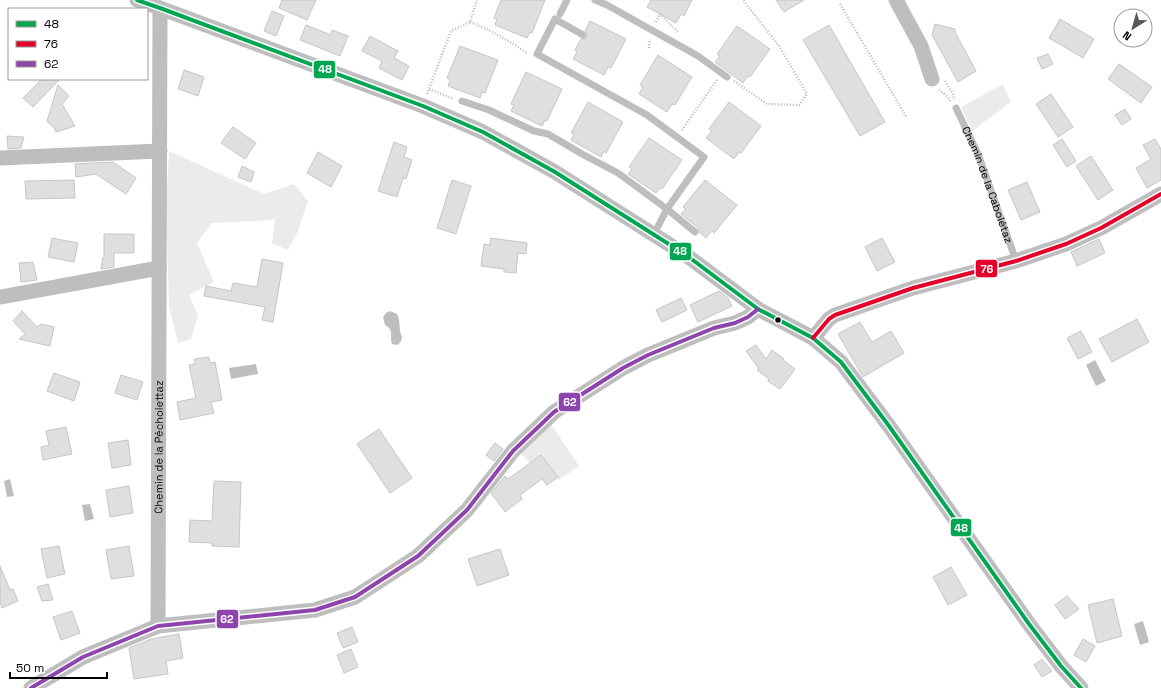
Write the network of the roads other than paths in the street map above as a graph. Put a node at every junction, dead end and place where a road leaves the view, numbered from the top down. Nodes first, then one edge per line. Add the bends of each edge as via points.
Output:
1 (137, 0) edge
2 (567, 0) edge
3 (595, 0) edge
4 (896, 0) edge
5 (160, 8) junction
6 (560, 14) dead end
7 (583, 35) dead end
8 (724, 75) road end
9 (932, 79) road end
10 (462, 101) road end
11 (956, 108) road end
12 (160, 151) junction
13 (0, 158) edge
14 (1161, 194) edge
15 (667, 209) junction
16 (694, 232) dead end
17 (654, 234) junction
18 (1015, 258) junction
19 (159, 268) junction
20 (0, 297) edge
21 (758, 309) junction
22 (813, 338) junction
23 (158, 626) junction
24 (31, 688) edge
25 (1081, 688) edge

1 - 5 street
2 - 6 lane
3 - 8 lane via 693,53
4 - 9 street via 921,46
5 - 12 street, Chemin de la Pécholettaz
5 - 17 street via 458,120 556,172
7 - 15 lane via 555,19 538,54 647,115 704,157
10 - 15 lane via 489,110 534,131 548,134 618,173
11 - 18 lane, Chemin de la Cabolétaz via 978,154
12 - 13 street
12 - 19 street, Chemin de la Pécholettaz
14 - 18 street via 1117,220 1066,244
15 - 16 lane
15 - 17 lane
17 - 21 street via 714,274
18 - 22 street via 913,288 835,315
19 - 20 street
19 - 23 street, Chemin de la Pécholettaz
21 - 22 street
21 - 23 street via 735,323 714,328 648,355 554,412 513,451 467,510 418,556 355,597 315,610
22 - 25 street via 841,362 1029,624
23 - 24 street via 83,657

